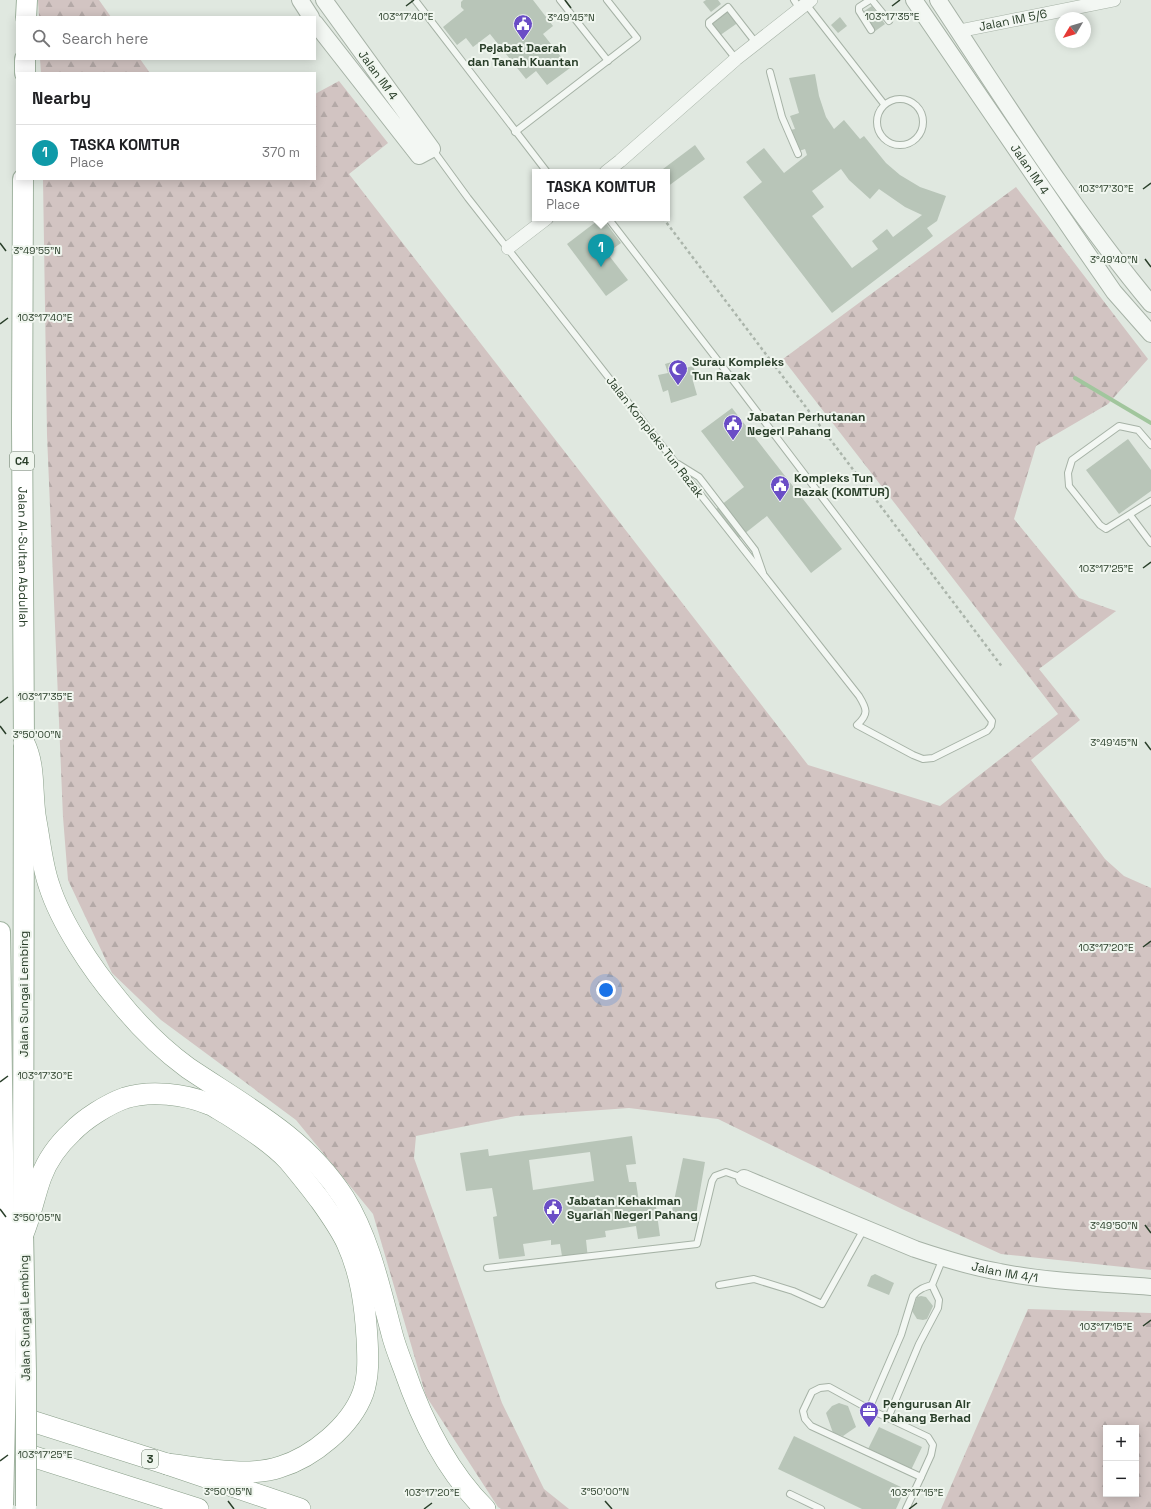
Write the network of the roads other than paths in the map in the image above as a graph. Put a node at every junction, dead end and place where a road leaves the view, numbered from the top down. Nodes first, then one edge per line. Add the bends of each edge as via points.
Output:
1 (27, 0) edge
2 (300, 0) edge
3 (324, 0) edge
4 (415, 0) edge
5 (560, 0) edge
6 (607, 0) edge
7 (871, 0) edge
8 (914, 0) edge
9 (938, 0) edge
10 (1114, 0) edge
11 (862, 2) edge
12 (803, 3) edge
13 (26, 16) edge
14 (309, 16) edge
15 (889, 21) dead end
16 (316, 24) edge
17 (871, 30) dead end
18 (959, 31) junction
19 (756, 43) junction
20 (736, 59) junction
21 (25, 60) edge
22 (608, 61) junction
23 (25, 72) edge
24 (770, 72) dead end
25 (884, 104) junction
26 (515, 132) junction
27 (1035, 146) junction
28 (426, 153) junction
29 (798, 154) dead end
30 (1021, 156) junction
31 (545, 169) edge
32 (610, 169) edge
33 (23, 180) edge
34 (543, 221) edge
35 (610, 221) edge
36 (508, 248) junction
37 (1151, 304) edge
38 (1151, 334) edge
39 (1151, 445) edge
40 (674, 461) junction
41 (1151, 501) edge
42 (1130, 515) junction
43 (1151, 544) edge
44 (765, 578) junction
45 (24, 743) junction
46 (0, 932) edge
47 (744, 1178) joint
48 (865, 1228) junction
49 (23, 1234) junction
50 (2, 1237) edge
51 (943, 1258) junction
52 (487, 1268) dead end
53 (719, 1285) dead end
54 (932, 1285) junction
55 (1151, 1287) edge
56 (869, 1409) junction
57 (0, 1411) edge
58 (888, 1418) junction
59 (0, 1446) edge
60 (167, 1464) junction
61 (921, 1477) junction
62 (790, 1494) dead end
63 (3, 1507) edge
64 (26, 1507) edge
65 (198, 1509) edge
66 (300, 1509) edge
67 (485, 1509) edge
68 (821, 1509) edge
69 (906, 1509) edge

1 - 13 main road
2 - 14 street
3 - 28 street, Jalan IM 4
4 - 26 lane
5 - 22 lane
6 - 22 lane via 638,38
7 - 11 lane
7 - 15 lane
8 - 30 street, Jalan IM 4
9 - 18 street, Jalan IM 4
10 - 18 street, Jalan IM 5/6
11 - 17 lane via 858,11
12 - 19 street
12 - 25 lane
16 - 28 street, Jalan IM 4
18 - 27 street, Jalan IM 4
19 - 20 street
19 - 20 lane via 728,7 709,22 709,26
20 - 32 street
21 - 23 main road
22 - 26 lane
24 - 29 lane via 782,117
25 - 25 lane via 901,99 914,103 922,113 921,133 912,143 892,144 882,137 876,124 879,111
26 - 31 lane
27 - 30 street
27 - 37 street, Jalan IM 4 via 1128,277
28 - 36 lane, Jalan Kompleks Tun Razak
30 - 38 street, Jalan IM 4 via 1114,292
33 - 45 main road, Jalan Al-Sultan Abdullah / C4
34 - 36 street
35 - 44 lane, Jalan Kompleks Tun Razak via 992,721 988,731 933,758 923,759 857,725 864,718 866,707
36 - 40 lane, Jalan Kompleks Tun Razak
39 - 42 lane via 1138,430 1119,426 1072,460 1068,473 1069,486 1100,525 1106,529
40 - 44 lane, Jalan Kompleks Tun Razak
40 - 44 lane via 699,477 755,550
41 - 42 lane
42 - 43 lane
45 - 49 main road, Jalan Sungai Lembing
45 - 67 highway via 29,756 35,817 48,884 88,960 118,1000 148,1033 187,1067 286,1134 320,1167 344,1199 372,1262 392,1336 423,1419 454,1473
46 - 50 main road, Jalan Sungai Lembing
47 - 48 street, Jalan IM 4/1
47 - 52 lane via 726,1172 715,1176 697,1244
48 - 51 street, Jalan IM 4/1
48 - 53 lane via 822,1304 793,1291 754,1279
49 - 60 highway via 42,1176 53,1155 70,1133 94,1113 125,1098 151,1094 179,1096 209,1104 248,1127 286,1159 335,1221 347,1243 359,1276 366,1321 367,1377 363,1394 348,1420 327,1442 304,1457 279,1468 247,1472
49 - 64 main road, Jalan Sungai Lembing, bridge
50 - 63 main road, Jalan Sungai Lembing, bridge via 6,1373
51 - 54 lane
51 - 55 street, Jalan IM 4/1 via 999,1272
54 - 56 lane via 924,1287 913,1296 901,1334
54 - 58 lane via 939,1300 938,1308 919,1344
56 - 58 lane
56 - 61 lane via 829,1387 812,1392 803,1411 811,1426
57 - 60 highway, 3
58 - 61 lane via 928,1437 933,1445
59 - 65 highway
60 - 66 highway, 3
61 - 69 lane
62 - 68 lane

